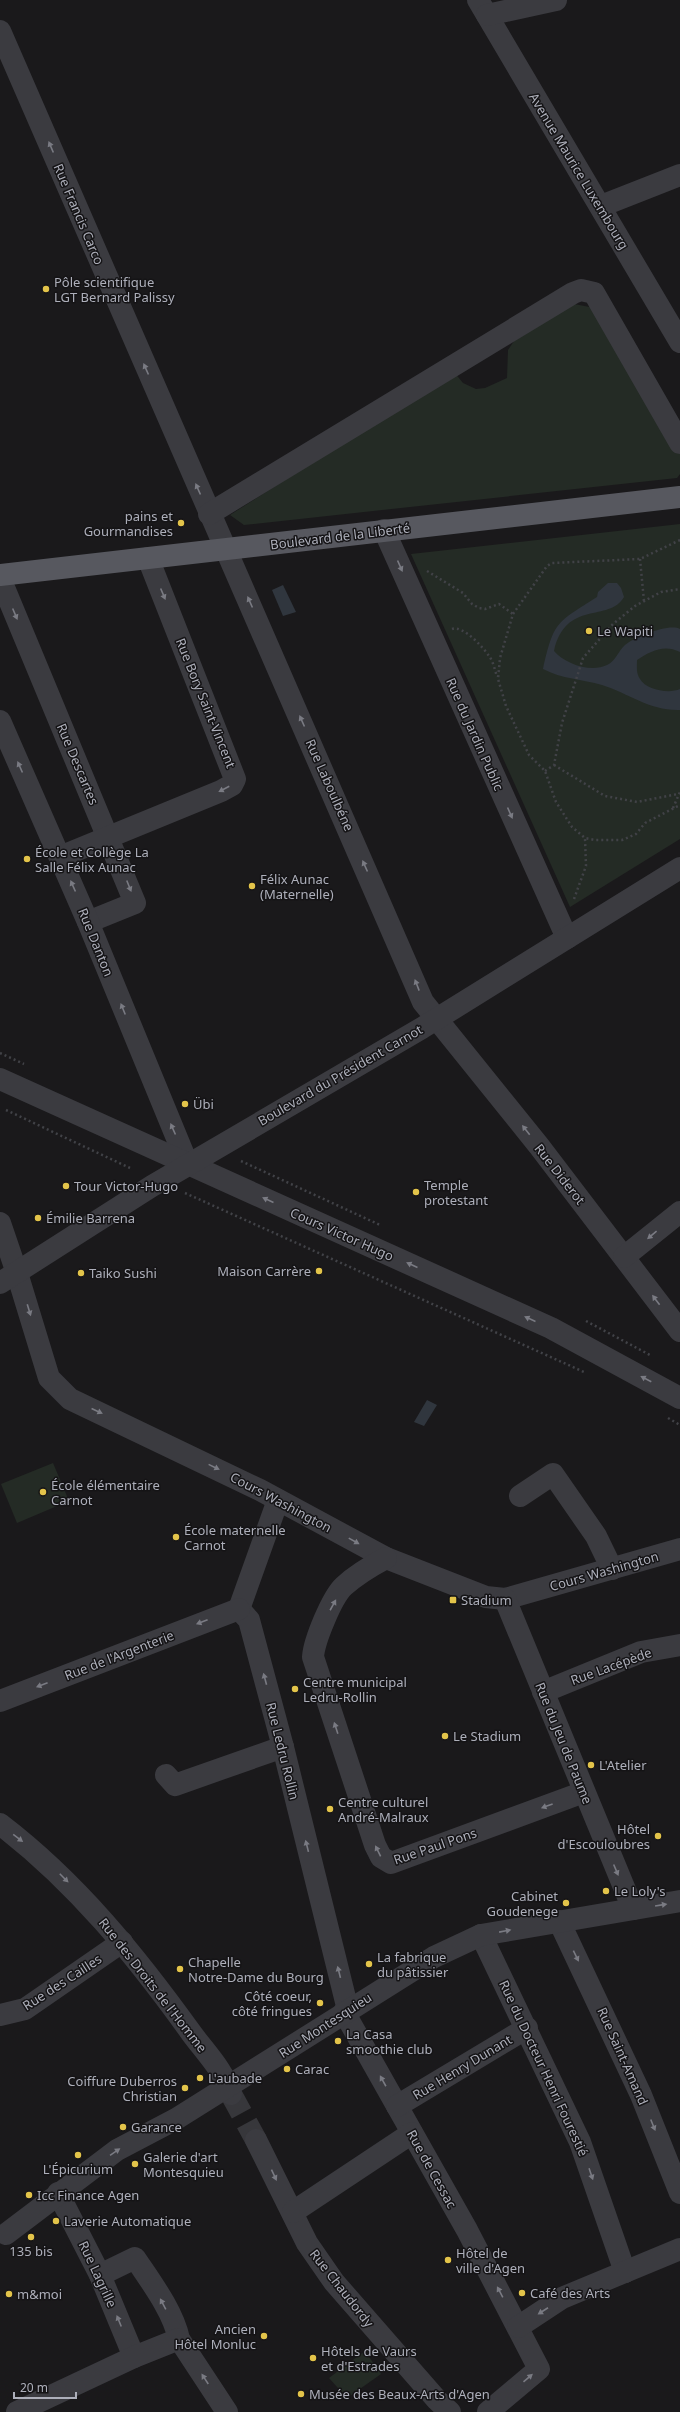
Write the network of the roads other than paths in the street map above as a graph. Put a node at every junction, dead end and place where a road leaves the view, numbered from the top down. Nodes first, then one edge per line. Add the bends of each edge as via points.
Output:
1 (556, 0) edge
2 (482, 8) edge
3 (0, 31) edge
4 (680, 175) edge
5 (601, 206) junction
6 (680, 342) edge
7 (680, 443) edge
8 (680, 497) edge
9 (209, 514) junction
10 (384, 530) junction
11 (225, 550) junction
12 (148, 558) junction
13 (0, 577) edge
14 (0, 721) edge
15 (109, 837) junction
16 (60, 857) junction
17 (680, 868) edge
18 (88, 922) junction
19 (567, 938) junction
20 (436, 1018) junction
21 (0, 1079) edge
22 (188, 1165) junction
23 (680, 1212) edge
24 (0, 1223) edge
25 (624, 1257) junction
26 (9, 1278) edge
27 (680, 1331) edge
28 (680, 1398) edge
29 (520, 1496) dead end
30 (278, 1500) junction
31 (680, 1549) edge
32 (386, 1558) junction
33 (612, 1569) junction
34 (505, 1599) junction
35 (239, 1609) junction
36 (680, 1645) edge
37 (543, 1692) junction
38 (0, 1702) edge
39 (283, 1747) junction
40 (171, 1780) dead end
41 (584, 1792) junction
42 (0, 1824) edge
43 (680, 1902) edge
44 (633, 1909) junction
45 (559, 1921) junction
46 (481, 1935) junction
47 (122, 1942) junction
48 (346, 2011) junction
49 (0, 2015) edge
50 (527, 2028) junction
51 (230, 2090) junction
52 (397, 2106) junction
53 (412, 2134) junction
54 (256, 2140) tunnel mouth
55 (58, 2193) junction
56 (680, 2193) edge
57 (293, 2212) junction
58 (2, 2230) edge
59 (680, 2249) edge
60 (625, 2272) junction
61 (100, 2275) junction
62 (518, 2327) junction
63 (179, 2339) junction
64 (134, 2357) junction
65 (509, 2405) edge
66 (442, 2408) edge
67 (17, 2412) edge
68 (227, 2412) edge
69 (488, 2412) edge

1 - 2 street
2 - 5 street, Avenue Maurice Luxembourg
9 -> 3 street, Rue Francis Carco
4 - 5 street
5 - 6 street, Avenue Maurice Luxembourg
7 - 9 street via 594,293 581,290
8 - 10 main road, Boulevard de la Liberté
9 - 11 street, Rue Francis Carco
10 - 11 main road, Boulevard de la Liberté
10 -> 19 street, Rue du Jardin Public
11 - 12 main road, Boulevard de la Liberté
20 -> 11 street, Rue Laboulbéne via 423,1002 284,678
12 - 13 main road, Boulevard de la Liberté
12 -> 15 street, Rue Bory Saint-Vincent via 235,779 232,785 221,791
13 -> 15 street, Rue Descartes
16 -> 14 street, Rue Danton
15 - 16 street, Rue Bory Saint-Vincent
15 -> 18 street, Rue Descartes via 135,903
18 -> 16 street, Rue Danton
17 - 19 street, Boulevard du Président Carnot
22 -> 18 street, Rue Danton
19 - 20 street, Boulevard du Président Carnot
20 - 22 street, Boulevard du Président Carnot
25 -> 20 street, Rue Diderot
21 - 22 street, Cours Victor Hugo via 139,1140
22 - 26 street, Boulevard du Président Carnot
28 -> 22 street, Cours Victor Hugo via 551,1328
23 -> 25 street
24 - 26 street, Cours Washington
27 -> 25 street, Rue Diderot
26 -> 30 street, Cours Washington via 49,1378 70,1399
29 - 33 street via 553,1474 596,1536
30 -> 32 street, Cours Washington
30 - 35 street
31 - 33 street, Cours Washington
32 - 34 street, Cours Washington via 470,1592
41 -> 32 street, Rue Paul Pons via 391,1863 381,1857 313,1657 314,1644 343,1587 360,1573
33 - 34 street, Cours Washington
34 - 37 street, Rue du Jeu de Paume
35 -> 38 street, Rue de l'Argenterie
39 -> 35 street, Rue Ledru Rollin via 249,1620
36 - 37 street, Rue Lacépède via 642,1652
37 - 41 street, Rue du Jeu de Paume
39 - 40 street
48 -> 39 street, Rue Ledru Rollin
41 -> 44 street, Rue du Jeu de Paume
42 -> 47 street, Rue des Droits de l'Homme via 36,1851 64,1878
44 -> 43 street, Rue Montesquieu
44 - 45 street, Rue Montesquieu
46 -> 45 street, Rue Montesquieu
45 -> 56 street, Rue Saint-Amand via 641,2095
46 - 48 street, Rue Montesquieu via 434,1957
46 - 50 street, Rue du Docteur Henri Fourestié
47 - 49 street, Rue des Cailles via 25,2009
47 - 51 street, Rue des Droits de l'Homme via 224,2077
48 - 51 street, Rue Montesquieu
52 -> 48 street, Rue de Cessac
50 - 52 street, Rue Henry Dunant
50 -> 60 street, Rue du Docteur Henri Fourestié via 580,2142
55 -> 51 street, Rue Montesquieu via 117,2150
52 - 53 street, Rue de Cessac
53 - 57 street
62 -> 53 street, Rue de Cessac
54 -> 57 street, Rue Chaudordy
55 - 58 street, Rue Montesquieu
55 - 61 street, Rue Lagrille
57 - 66 street, Rue Chaudordy via 307,2243 334,2282
59 - 60 street
60 -> 62 street via 562,2298
63 -> 61 street via 153,2285 135,2258
64 -> 61 street, Rue Lagrille
65 -> 62 street, Rue de Cessac via 539,2369
63 - 64 street
68 -> 63 street
64 - 67 street
65 - 69 street

